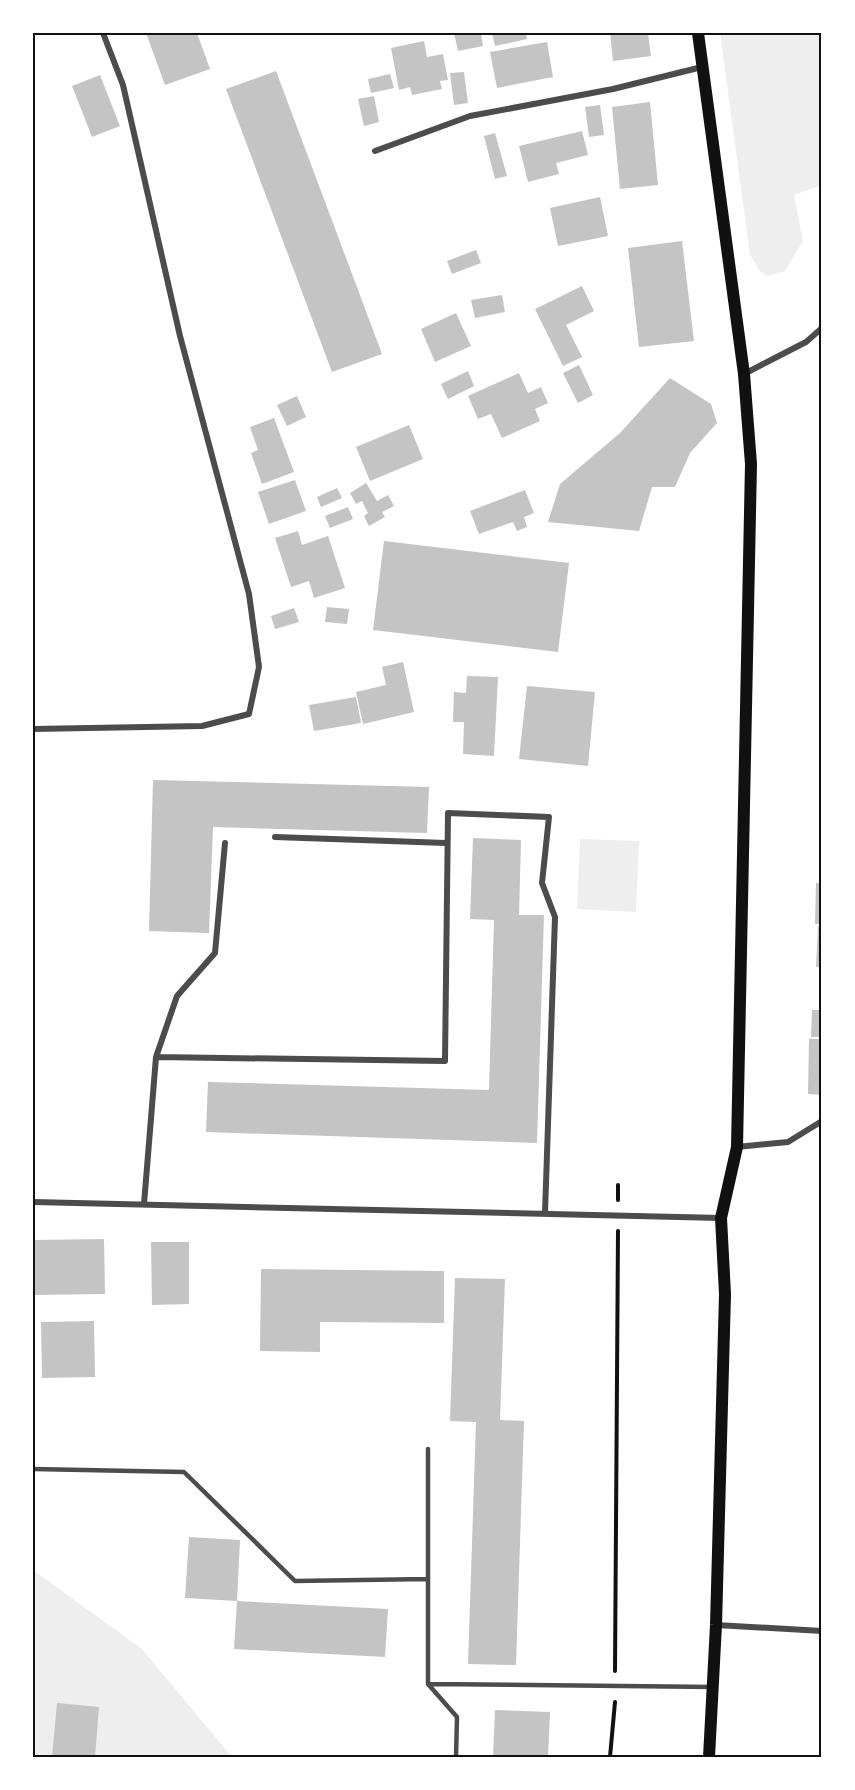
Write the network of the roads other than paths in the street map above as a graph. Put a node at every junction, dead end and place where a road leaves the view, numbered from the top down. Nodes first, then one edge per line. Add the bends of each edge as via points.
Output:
1 (103, 33) edge
2 (698, 33) edge
3 (702, 67) junction
4 (375, 151) dead end
5 (822, 328) edge
6 (744, 374) junction
7 (33, 729) edge
8 (275, 837) dead end
9 (225, 843) dead end
10 (446, 843) junction
11 (156, 1057) junction
12 (822, 1121) edge
13 (737, 1147) junction
14 (33, 1202) edge
15 (144, 1204) junction
16 (545, 1213) junction
17 (721, 1218) junction
18 (428, 1449) dead end
19 (33, 1469) edge
20 (428, 1579) junction
21 (716, 1625) junction
22 (822, 1631) edge
23 (428, 1684) junction
24 (713, 1687) junction
25 (456, 1757) edge
26 (709, 1757) edge

1 - 7 street via 123,85 180,336 249,594 259,667 249,714 202,726
2 - 3 main road
3 - 4 street via 613,89 470,116
3 - 6 main road
5 - 6 street via 807,342
6 - 13 main road via 751,464
8 - 10 street
9 - 11 street via 215,954 177,996
10 - 11 street via 445,1061
10 - 16 street via 448,813 549,817 542,883 555,916
11 - 15 street
12 - 13 street via 788,1142
13 - 17 main road
14 - 15 street
15 - 16 street
16 - 17 street
17 - 21 main road via 725,1294
18 - 20 lane
19 - 20 lane via 184,1472 295,1581
20 - 23 lane
21 - 22 street
21 - 24 main road
23 - 24 lane
23 - 25 lane via 457,1717
24 - 26 main road

